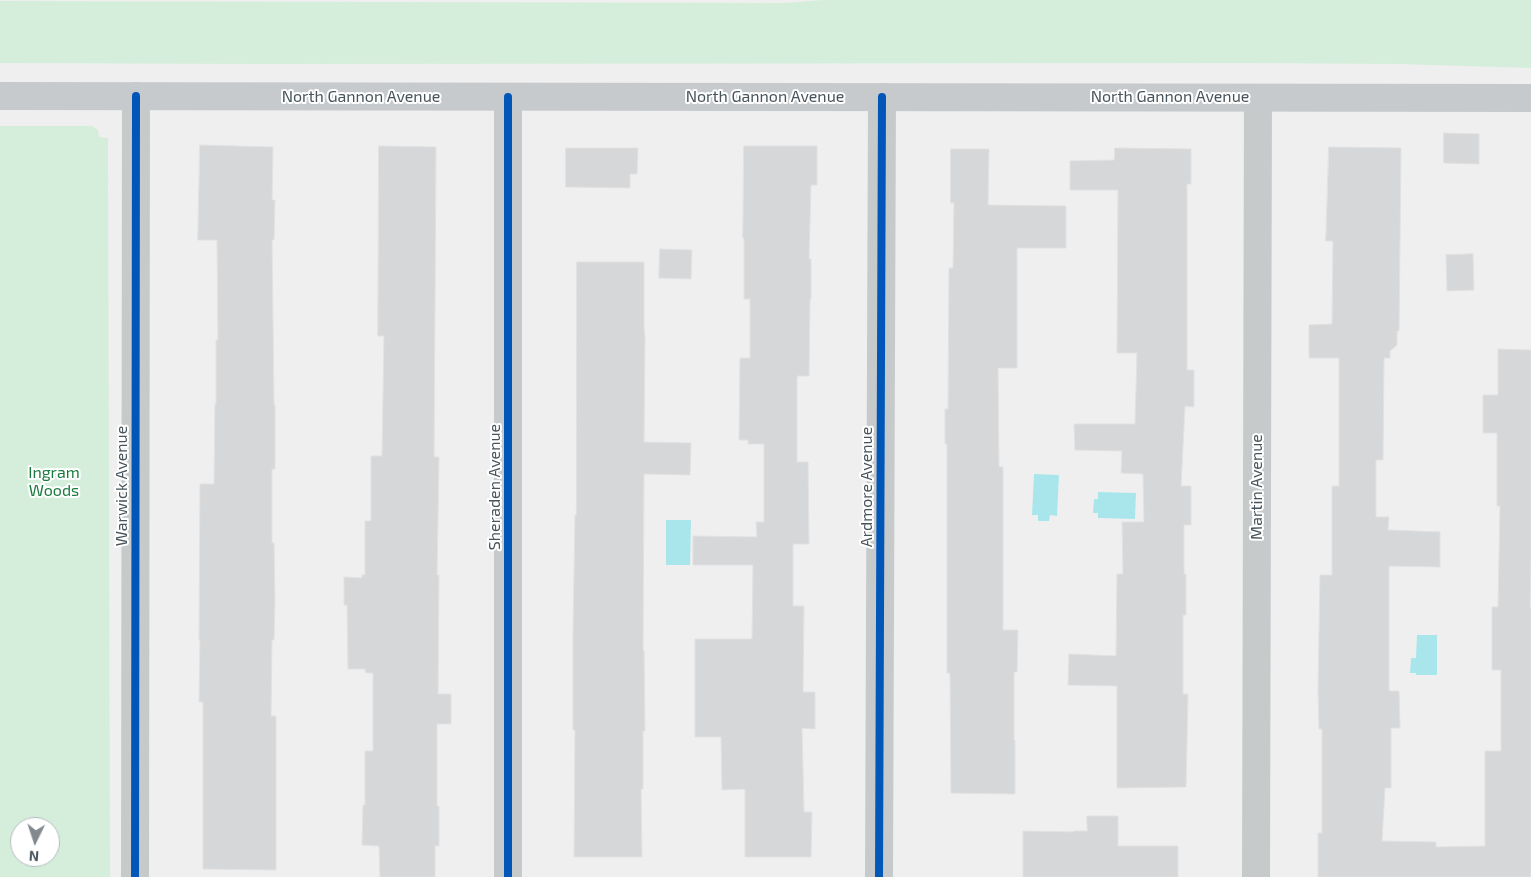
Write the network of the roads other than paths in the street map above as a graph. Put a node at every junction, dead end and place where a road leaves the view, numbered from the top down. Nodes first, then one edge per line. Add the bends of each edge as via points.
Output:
1 (0, 96) edge
2 (136, 96) junction
3 (508, 97) junction
4 (882, 97) junction
5 (1258, 98) junction
6 (1531, 98) edge
7 (135, 877) edge
8 (508, 877) edge
9 (880, 877) edge
10 (1256, 877) edge

1 - 2 main road, North Gannon Avenue
2 - 3 main road, North Gannon Avenue
2 - 7 street, Warwick Avenue
3 - 4 main road, North Gannon Avenue
3 - 8 street, Sheraden Avenue
4 - 5 main road, North Gannon Avenue
4 - 9 street, Ardmore Avenue
5 - 6 main road, North Gannon Avenue
5 - 10 street, Martin Avenue

